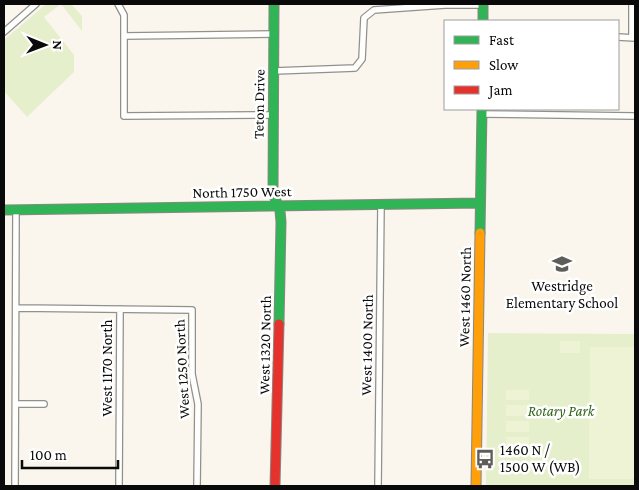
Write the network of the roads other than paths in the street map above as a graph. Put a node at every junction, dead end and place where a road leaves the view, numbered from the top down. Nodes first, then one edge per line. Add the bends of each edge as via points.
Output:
1 (36, 4) edge
2 (118, 4) edge
3 (274, 4) edge
4 (484, 4) edge
5 (632, 4) edge
6 (483, 20) edge
7 (4, 32) edge
8 (274, 34) junction
9 (125, 36) junction
10 (619, 37) edge
11 (634, 38) edge
12 (274, 71) junction
13 (482, 111) edge
14 (272, 115) junction
15 (633, 116) dead end
16 (480, 203) junction
17 (277, 204) junction
18 (381, 204) junction
19 (4, 210) edge
20 (16, 210) junction
21 (17, 308) junction
22 (120, 309) junction
23 (16, 404) junction
24 (44, 404) dead end
25 (15, 486) edge
26 (119, 486) edge
27 (197, 486) edge
28 (275, 486) edge
29 (378, 486) edge
30 (476, 486) edge

1 - 7 street
2 - 9 street via 124,12
3 - 8 street, Teton Drive
4 - 6 street
4 - 12 street via 374,10 366,14 363,21 362,59 350,70
5 - 11 street
8 - 9 street
8 - 12 street, Teton Drive
9 - 14 street via 124,116
10 - 11 street
12 - 14 street, Teton Drive
13 - 15 street
13 - 16 street, West 1460 North
14 - 17 street, Teton Drive via 273,194
16 - 18 street, North 1750 West
16 - 30 street, West 1460 North
17 - 18 street, North 1750 West
17 - 20 street, North 1750 West
17 - 28 street, West 1320 North via 281,222
18 - 29 street, West 1400 North
19 - 20 street, North 1750 West
20 - 21 street
21 - 22 street
21 - 23 street
22 - 26 street, West 1170 North
22 - 27 street, West 1250 North via 192,310 192,374 198,404
23 - 24 street
23 - 25 street

